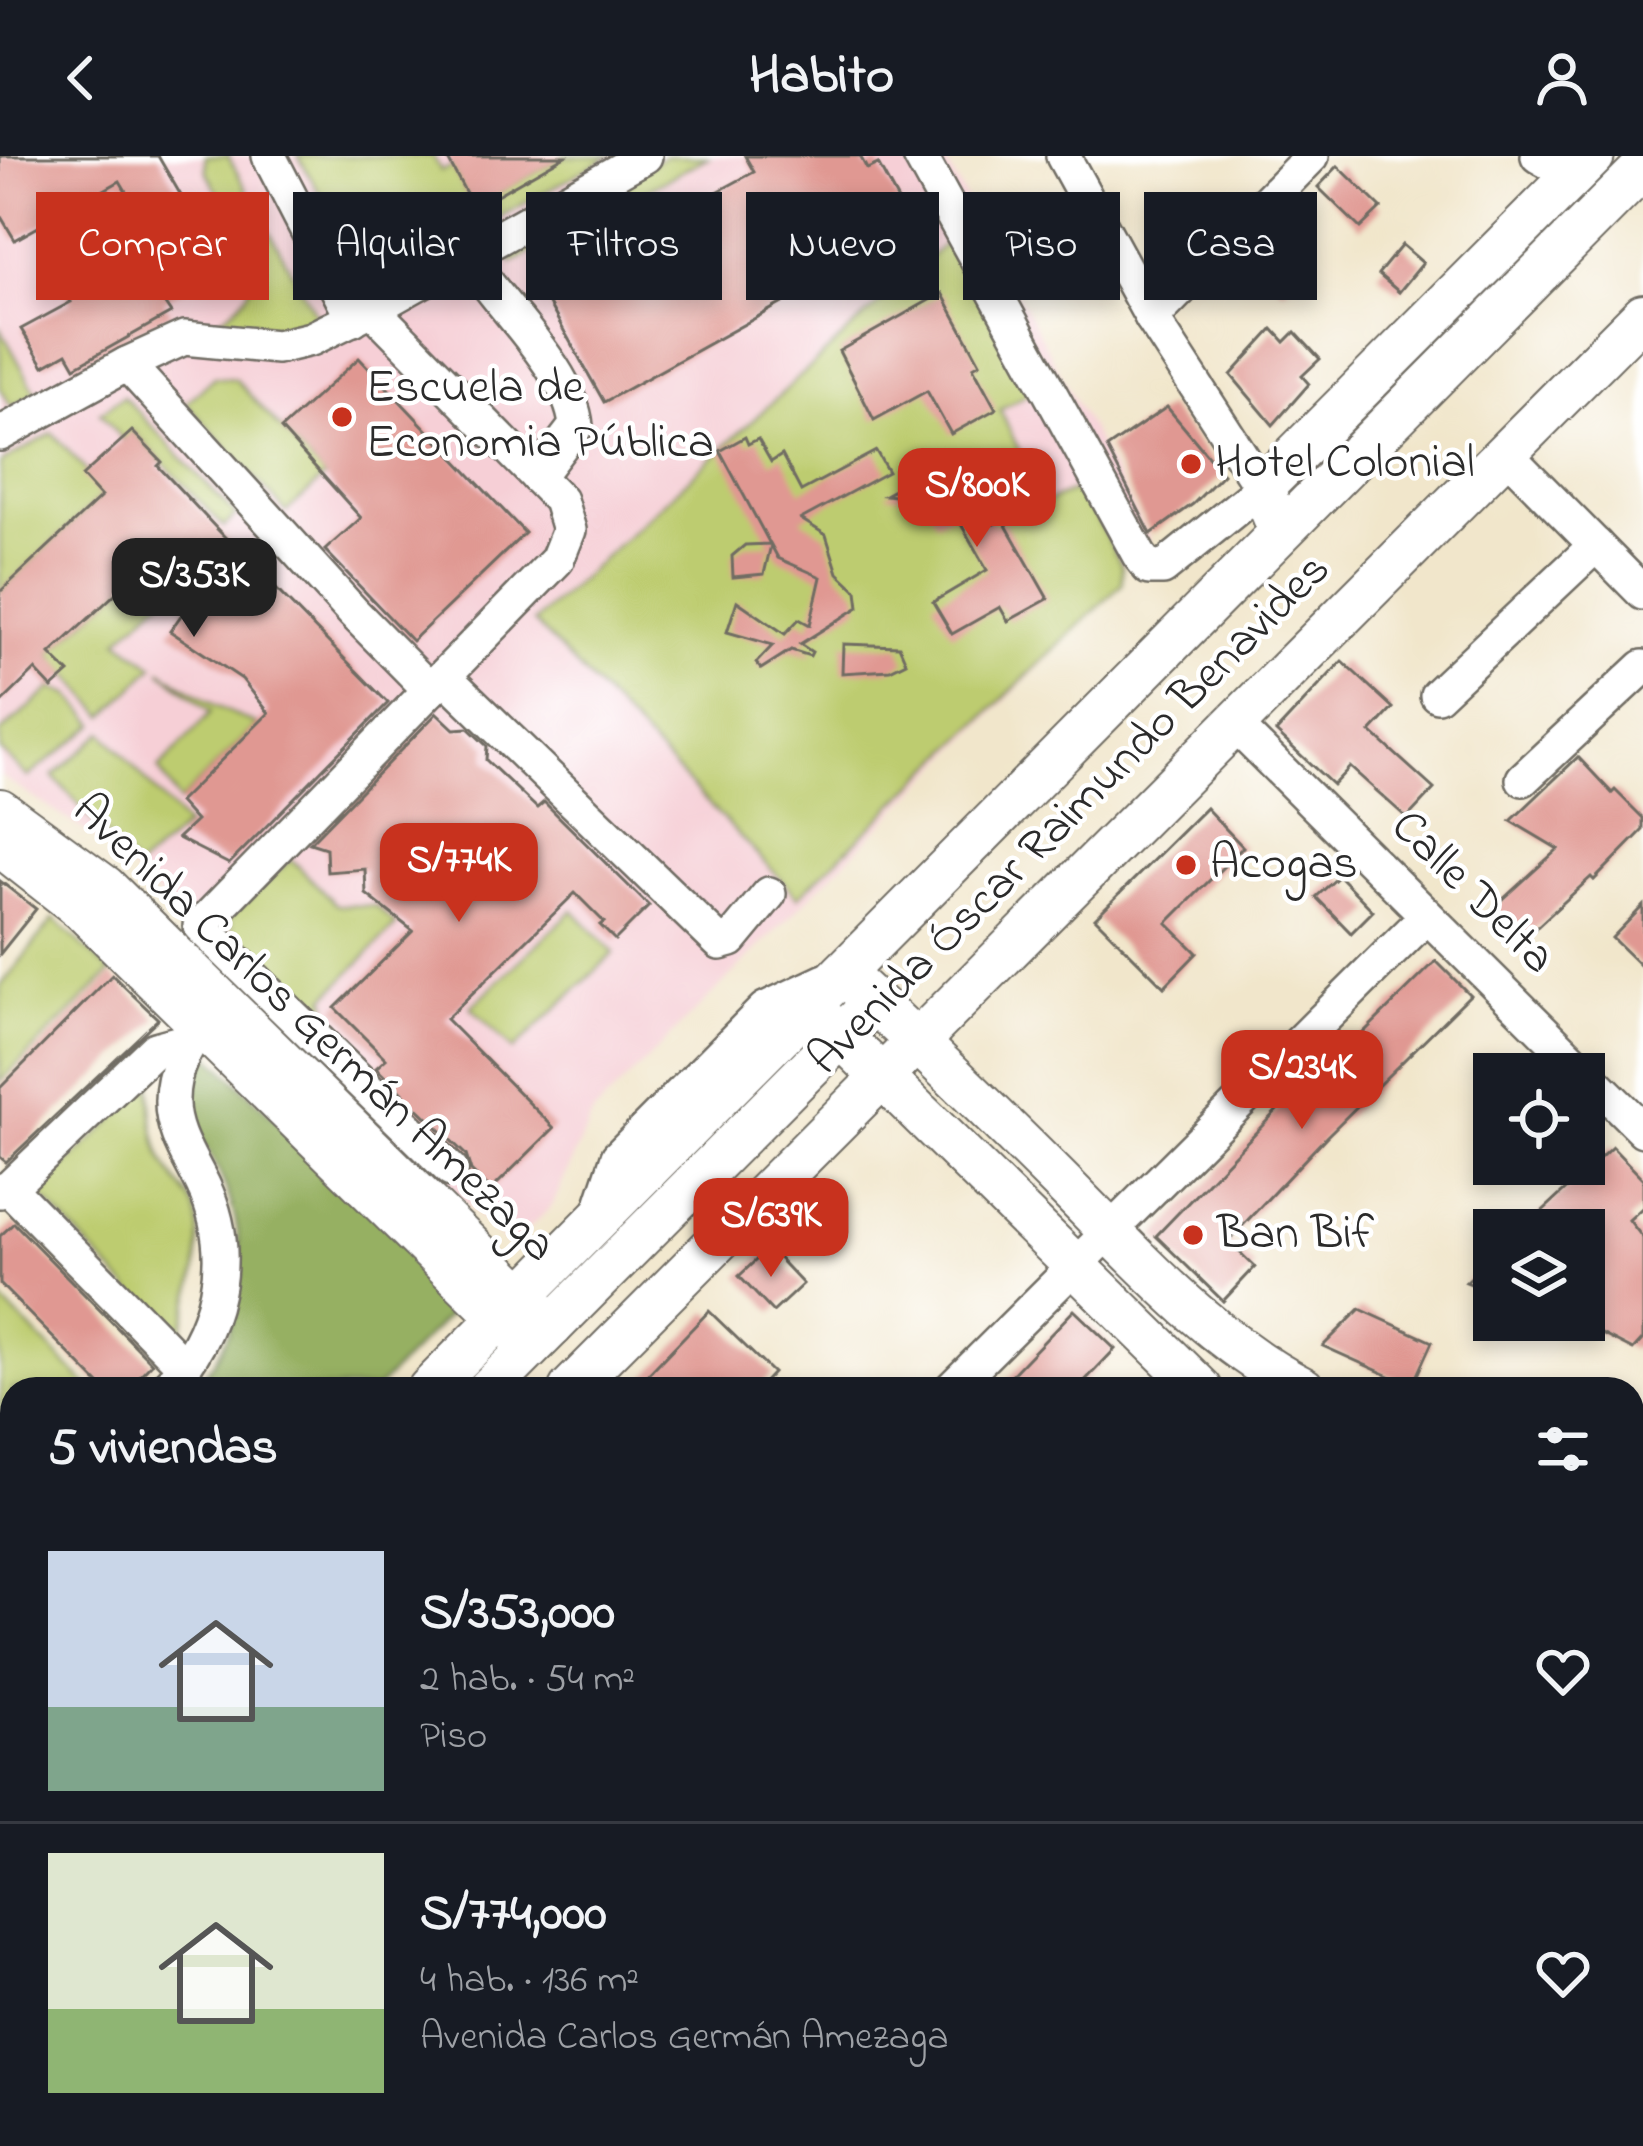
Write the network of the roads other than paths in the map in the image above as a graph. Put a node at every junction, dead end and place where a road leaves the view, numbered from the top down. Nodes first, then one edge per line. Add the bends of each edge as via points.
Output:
1 (269, 156) edge
2 (645, 156) edge
3 (920, 156) edge
4 (1063, 156) edge
5 (1312, 156) edge
6 (1568, 163) edge
7 (1643, 168) edge
8 (499, 300) edge
9 (363, 314) junction
10 (1643, 315) edge
11 (1153, 318) junction
12 (127, 364) junction
13 (0, 434) edge
14 (1505, 453) junction
15 (537, 477) junction
16 (1262, 488) junction
17 (1280, 530) junction
18 (1596, 545) junction
19 (1643, 593) edge
20 (1643, 668) edge
21 (437, 683) junction
22 (1437, 695) dead end
23 (1234, 724) junction
24 (1523, 779) dead end
25 (0, 810) edge
26 (0, 845) edge
27 (769, 893) dead end
28 (1427, 916) junction
29 (843, 973) junction
30 (875, 1002) junction
31 (810, 1006) junction
32 (197, 1031) junction
33 (841, 1036) junction
34 (916, 1041) junction
35 (881, 1076) junction
36 (1643, 1130) edge
37 (451, 1170) dead end
38 (4, 1190) edge
39 (597, 1219) junction
40 (1110, 1231) junction
41 (1073, 1268) junction
42 (510, 1306) junction
43 (541, 1337) junction
44 (174, 1377) edge
45 (176, 1377) edge
46 (441, 1377) edge
47 (501, 1377) edge
48 (582, 1377) edge
49 (963, 1377) edge
50 (1188, 1377) edge
51 (1285, 1377) edge

1 - 9 street
2 - 9 street
3 - 16 street via 1149,568 1162,568
4 - 11 street
5 - 11 street
6 - 16 main road, Avenida Óscar Raimundo Benavides
7 - 17 main road, Avenida Óscar Raimundo Benavides
8 - 15 street via 574,410 576,426
9 - 12 street via 311,339 277,346 184,338
9 - 15 street
10 - 14 main road, Avenida Óscar Raimundo Benavides
11 - 16 street
12 - 13 street
12 - 21 street via 354,613
14 - 18 street
14 - 23 main road, Avenida Óscar Raimundo Benavides
15 - 21 street via 565,512 566,546
16 - 17 main road, Avenida Óscar Raimundo Benavides
17 - 29 main road, Avenida Óscar Raimundo Benavides
18 - 19 street
18 - 22 street
20 - 24 street
21 - 27 street via 720,943
21 - 37 street via 200,926
23 - 28 street, Calle Delta
23 - 34 main road, Avenida Óscar Raimundo Benavides
25 - 42 main road, Avenida Carlos Germán Amezaga via 105,887
26 - 32 main road, Avenida Carlos Germán Amezaga via 83,910
28 - 36 street, Calle Delta
28 - 40 street
29 - 30 main road
29 - 31 main road, Avenida Óscar Raimundo Benavides
29 - 39 street via 765,1009 618,1157
30 - 33 main road, Avenida Óscar Raimundo Benavides
30 - 34 main road
31 - 33 main road
31 - 39 main road, Avenida Óscar Raimundo Benavides
32 - 38 street via 155,1049
32 - 42 main road, Avenida Carlos Germán Amezaga
32 - 45 street via 180,1057 171,1101 180,1143 220,1234 221,1275 207,1330
33 - 35 main road
33 - 43 main road, Avenida Óscar Raimundo Benavides
34 - 35 main road, Avenida Óscar Raimundo Benavides
34 - 40 main road
35 - 41 main road
35 - 48 main road, Avenida Óscar Raimundo Benavides
38 - 44 street
39 - 42 main road, Avenida Óscar Raimundo Benavides
40 - 41 street
40 - 51 main road via 1195,1314
41 - 49 street
41 - 50 main road
42 - 43 main road, Avenida Carlos Germán Amezaga
42 - 46 main road, Avenida Óscar Raimundo Benavides
43 - 47 main road, Avenida Óscar Raimundo Benavides

